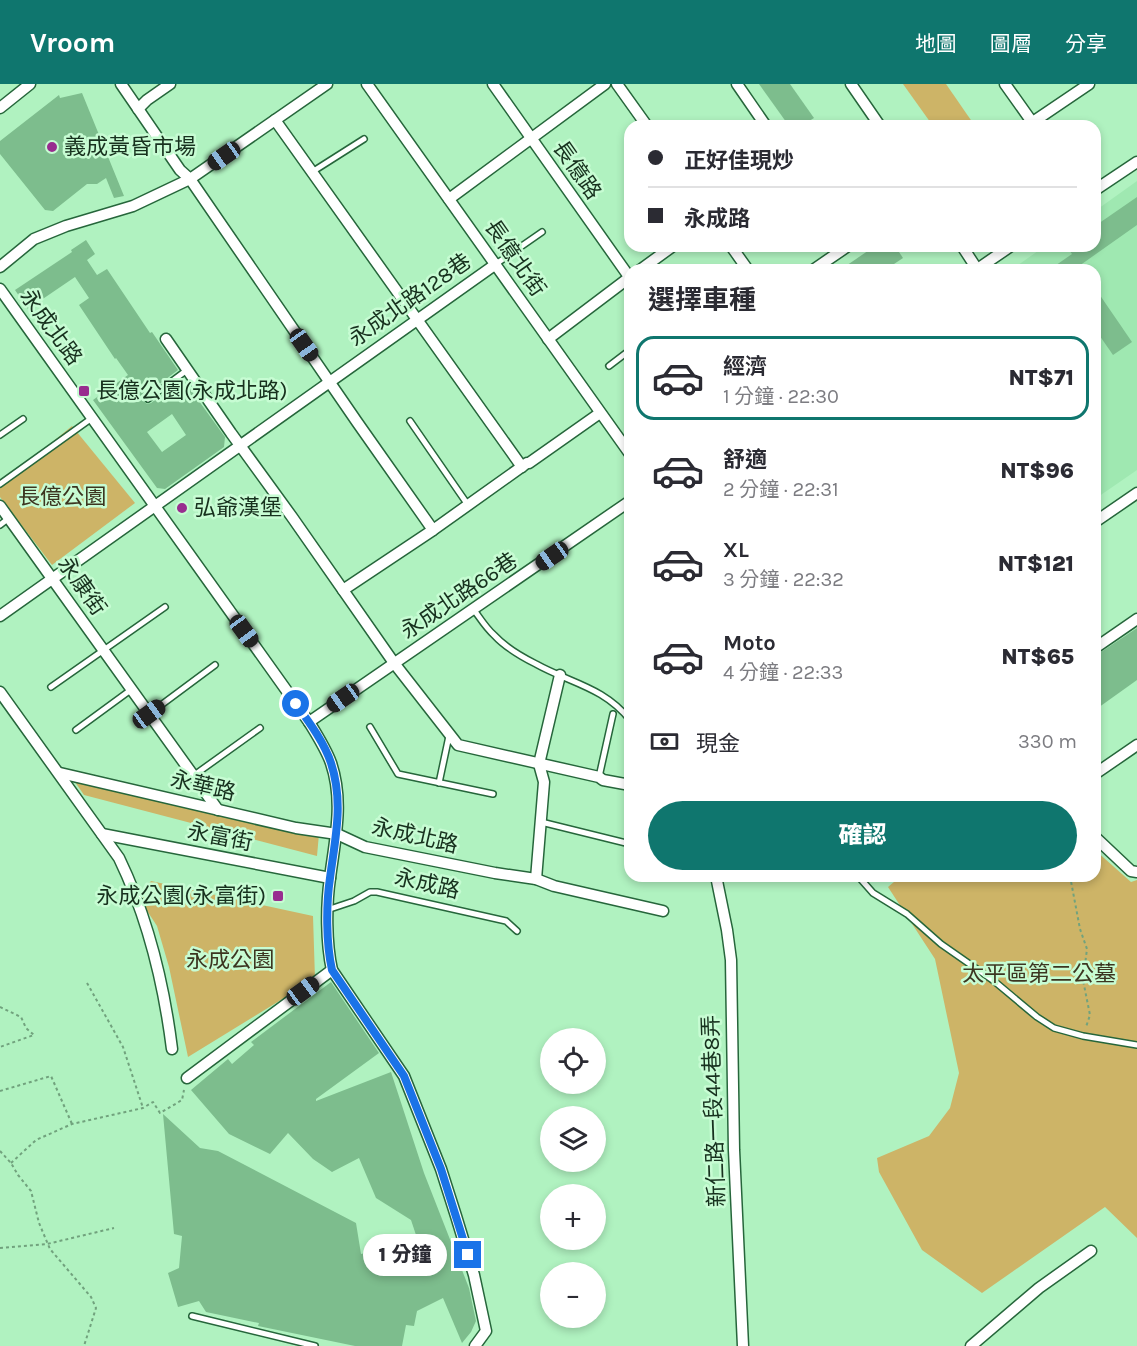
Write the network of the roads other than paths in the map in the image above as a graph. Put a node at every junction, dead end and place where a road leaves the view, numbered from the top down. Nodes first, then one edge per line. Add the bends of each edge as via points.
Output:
1 (30, 84) edge
2 (121, 84) edge
3 (170, 84) edge
4 (327, 84) edge
5 (367, 84) edge
6 (493, 84) edge
7 (605, 84) edge
8 (617, 84) edge
9 (736, 84) edge
10 (851, 84) edge
11 (1005, 84) edge
12 (1089, 84) edge
13 (0, 108) edge
14 (138, 109) junction
15 (274, 120) junction
16 (643, 120) edge
17 (762, 120) edge
18 (876, 120) edge
19 (1027, 120) edge
20 (1035, 120) edge
21 (531, 138) junction
22 (364, 139) dead end
23 (1137, 162) edge
24 (312, 172) junction
25 (190, 179) junction
26 (1101, 186) edge
27 (449, 199) junction
28 (542, 232) dead end
29 (665, 252) edge
30 (839, 252) edge
31 (1002, 252) edge
32 (496, 264) junction
33 (648, 264) edge
34 (822, 264) edge
35 (984, 264) edge
36 (0, 267) edge
37 (624, 270) edge
38 (624, 282) edge
39 (0, 289) edge
40 (417, 320) junction
41 (166, 339) dead end
42 (548, 339) junction
43 (624, 355) edge
44 (609, 366) dead end
45 (187, 370) junction
46 (329, 382) junction
47 (148, 399) dead end
48 (600, 413) junction
49 (92, 418) junction
50 (23, 419) dead end
51 (410, 421) dead end
52 (0, 435) edge
53 (239, 445) junction
54 (624, 445) edge
55 (522, 467) junction
56 (0, 484) edge
57 (1137, 493) edge
58 (468, 505) junction
59 (624, 505) edge
60 (0, 506) edge
61 (155, 506) junction
62 (1101, 518) edge
63 (5, 522) edge
64 (433, 530) junction
65 (53, 579) junction
66 (343, 590) junction
67 (165, 607) dead end
68 (474, 610) junction
69 (0, 616) edge
70 (1137, 619) edge
71 (1101, 644) edge
72 (104, 651) junction
73 (394, 663) junction
74 (215, 666) dead end
75 (560, 675) junction
76 (51, 687) dead end
77 (132, 689) junction
78 (0, 692) edge
79 (149, 714) junction
80 (613, 714) dead end
81 (624, 714) edge
82 (309, 722) junction
83 (370, 727) dead end
84 (260, 728) dead end
85 (76, 730) dead end
86 (450, 735) junction
87 (1137, 745) edge
88 (539, 764) junction
89 (1101, 770) edge
90 (60, 773) junction
91 (194, 776) junction
92 (599, 777) junction
93 (439, 783) junction
94 (624, 784) edge
95 (493, 794) dead end
96 (218, 810) junction
97 (540, 822) junction
98 (102, 834) junction
99 (337, 834) junction
100 (624, 843) edge
101 (1101, 843) edge
102 (1135, 872) edge
103 (330, 878) junction
104 (536, 879) junction
105 (717, 882) edge
106 (863, 882) edge
107 (327, 910) junction
108 (663, 910) dead end
109 (517, 931) dead end
110 (332, 970) junction
111 (1137, 1045) edge
112 (172, 1049) dead end
113 (187, 1078) road end
114 (1091, 1251) dead end
115 (192, 1316) dead end
116 (315, 1346) edge
117 (475, 1346) edge
118 (743, 1346) edge
119 (971, 1346) edge

1 - 13 street
2 - 14 street
3 - 14 street
4 - 15 street
5 - 27 street, 長億北街
6 - 21 street, 長億路
7 - 21 street
8 - 16 street
9 - 17 street
10 - 18 street
11 - 19 street
12 - 20 street
14 - 25 street
15 - 24 street
15 - 25 street
21 - 27 street
21 - 37 street, 長億路
22 - 24 lane
23 - 26 street
24 - 40 street
25 - 36 street via 133,206 34,239
25 - 46 street
27 - 32 street, 長億北街
28 - 32 lane, 永成北路128巷
29 - 33 street
30 - 34 street
31 - 35 street
32 - 40 street, 永成北路128巷
32 - 42 street, 長億北街
38 - 42 street
39 - 49 street, 永成北路
40 - 46 street, 永成北路128巷
40 - 55 street
41 - 45 street
42 - 48 street, 長億北街
43 - 44 lane
45 - 47 lane
45 - 53 street
46 - 53 street, 永成北路128巷
46 - 64 street
48 - 54 street, 長億北街
48 - 55 street
49 - 56 lane
49 - 61 street, 永成北路
50 - 52 lane
51 - 58 lane
53 - 61 street, 永成北路128巷
53 - 66 street
55 - 58 street
57 - 62 street
58 - 64 street
59 - 68 street, 永成北路66巷
60 - 63 street, 永康街
61 - 65 street, 永成北路128巷
61 - 82 street, 永成北路
63 - 65 street, 永康街
64 - 66 street
65 - 69 street, 永成北路128巷
65 - 72 street, 永康街
66 - 73 street
67 - 72 lane
68 - 73 street, 永成北路66巷
68 - 75 lane via 500,641
70 - 71 street
72 - 76 lane
72 - 77 street, 永康街
73 - 82 street, 永成北路66巷
73 - 86 street
74 - 79 lane
75 - 81 lane via 597,691
75 - 88 street
77 - 79 street, 永康街
77 - 85 lane
78 - 90 street
79 - 91 street, 永康街
80 - 92 lane
82 - 99 street, 永成北路 via 331,762 336,784
83 - 93 lane via 398,774
84 - 91 lane
86 - 88 street via 458,745
86 - 93 lane
87 - 89 street
88 - 92 street
88 - 97 street via 544,782
90 - 96 street, 永華路
90 - 98 street
91 - 96 street, 永康街
92 - 94 street
93 - 95 lane
96 - 99 street, 永華路
97 - 100 lane
97 - 104 street
98 - 103 street, 永富街
98 - 112 street via 124,867 142,915 162,987
99 - 103 street
99 - 104 street, 永成北路 via 365,847
101 - 102 street
103 - 107 street
104 - 108 street, 永成北路
105 - 118 street, 新仁路一段44巷8弄 via 731,960
106 - 111 lane via 1054,1028
107 - 109 lane, 永成路 via 376,892 506,921
107 - 110 street
110 - 113 street
110 - 117 street via 404,1076 441,1169 474,1275 486,1331
114 - 119 street via 1039,1288
115 - 116 lane

